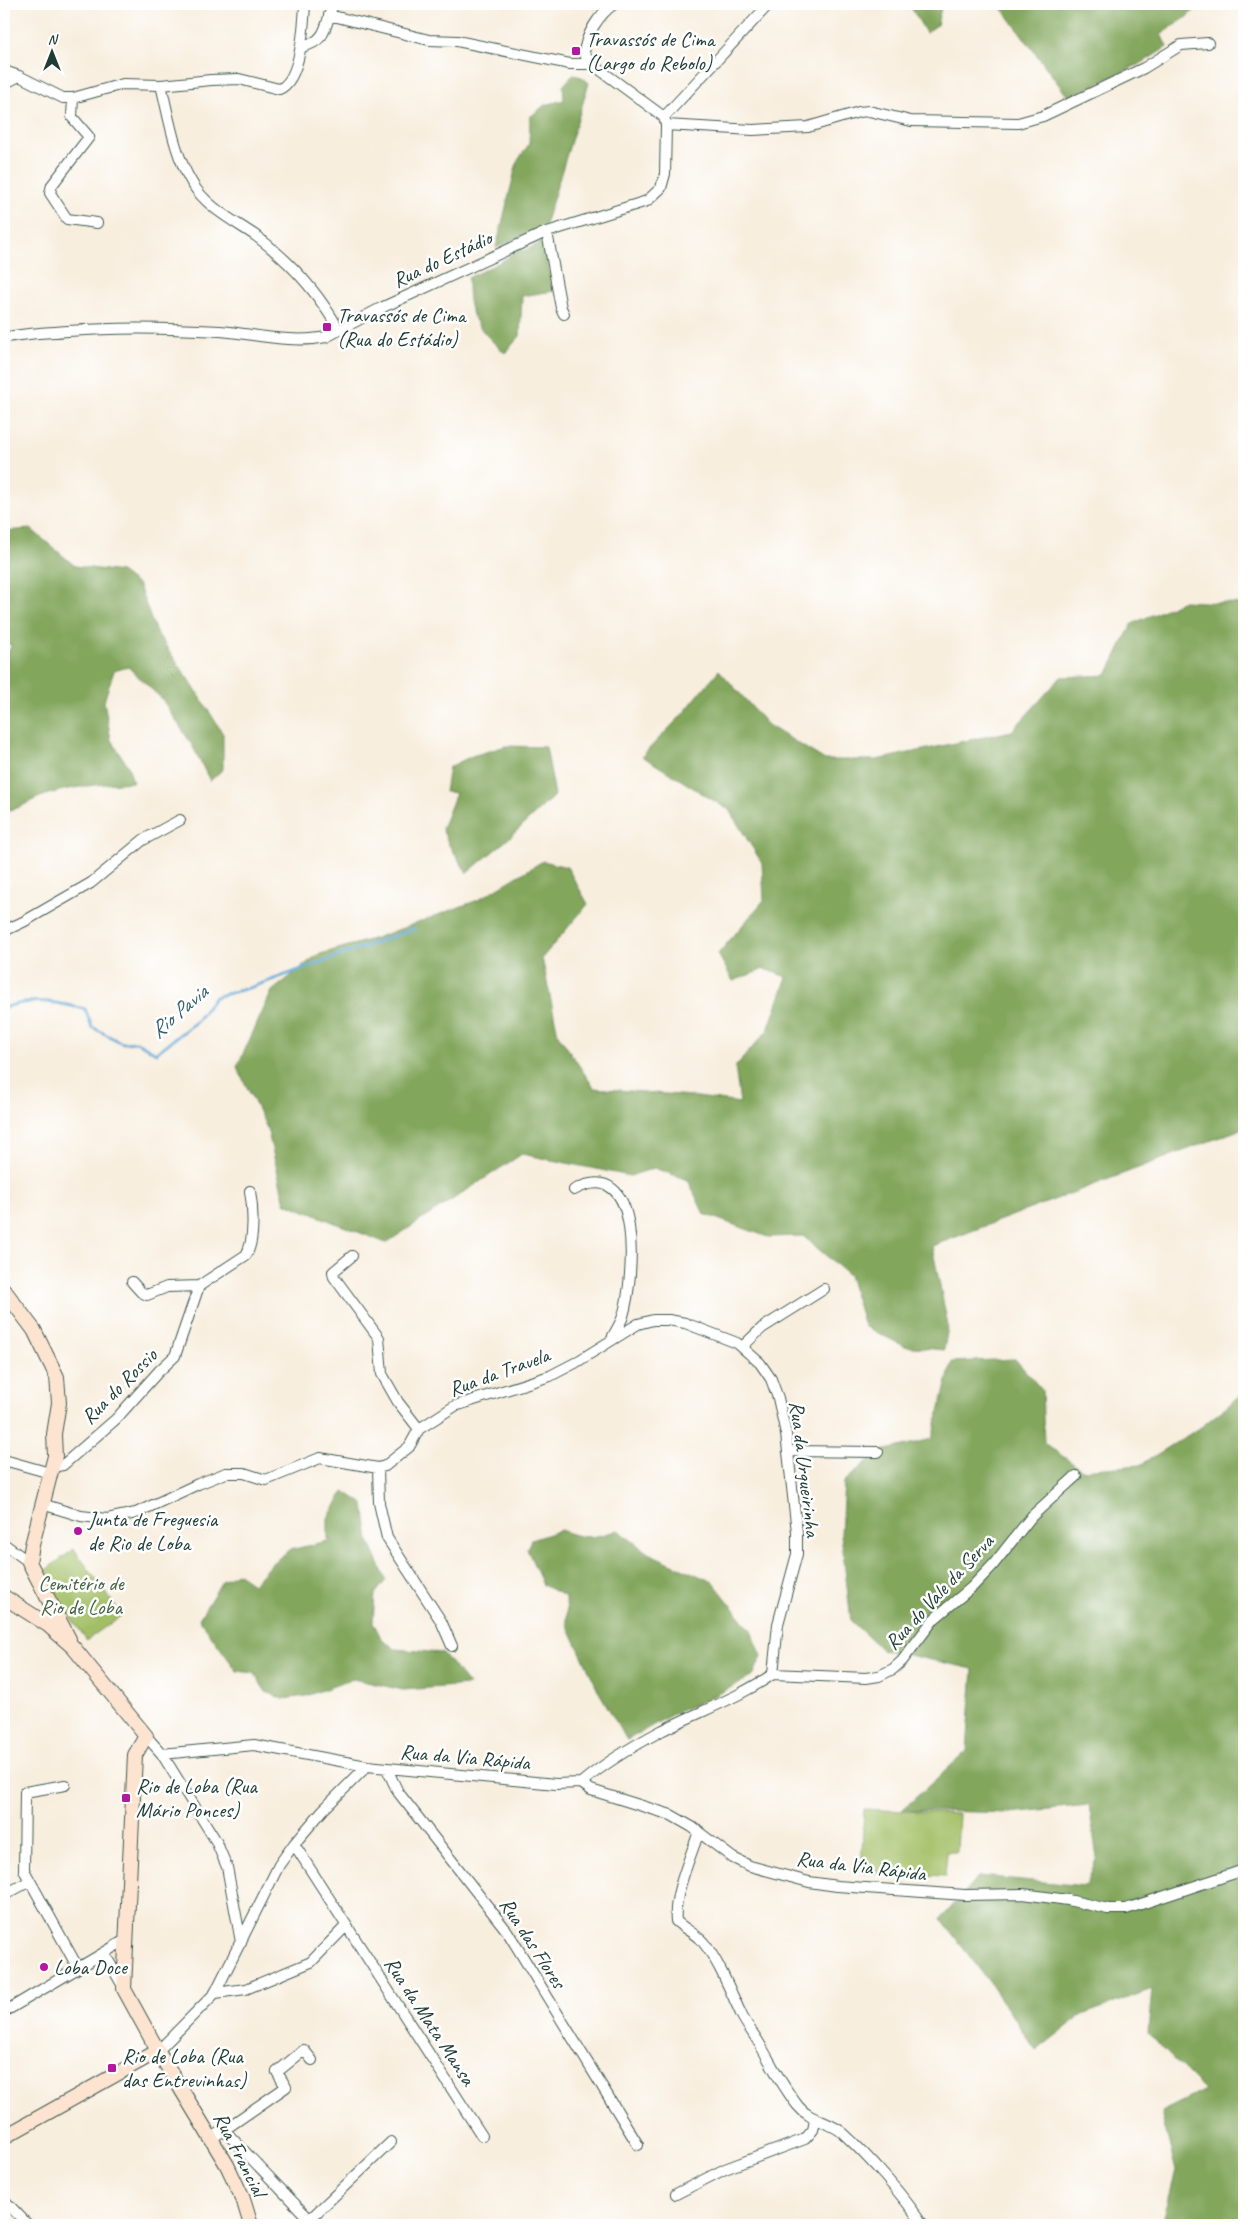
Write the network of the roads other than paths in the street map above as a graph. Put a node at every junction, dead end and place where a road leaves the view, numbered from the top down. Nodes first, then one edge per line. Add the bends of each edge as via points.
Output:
1 (305, 4) edge
2 (333, 4) edge
3 (611, 4) edge
4 (770, 4) edge
5 (329, 15) junction
6 (1208, 43) dead end
7 (301, 47) junction
8 (592, 64) junction
9 (4, 71) edge
10 (19, 76) junction
11 (4, 84) edge
12 (161, 85) junction
13 (73, 98) junction
14 (665, 121) junction
15 (97, 223) dead end
16 (547, 232) junction
17 (564, 314) dead end
18 (339, 330) junction
19 (4, 338) edge
20 (180, 820) dead end
21 (4, 930) edge
22 (574, 1190) dead end
23 (250, 1191) dead end
24 (352, 1256) dead end
25 (132, 1282) dead end
26 (199, 1286) junction
27 (824, 1289) dead end
28 (4, 1290) edge
29 (611, 1340) junction
30 (742, 1346) junction
31 (419, 1429) junction
32 (788, 1451) junction
33 (878, 1452) dead end
34 (4, 1460) edge
35 (378, 1468) junction
36 (51, 1470) junction
37 (1076, 1476) dead end
38 (42, 1504) junction
39 (4, 1544) edge
40 (29, 1562) junction
41 (4, 1597) edge
42 (52, 1621) junction
43 (452, 1646) dead end
44 (773, 1674) junction
45 (146, 1736) junction
46 (162, 1754) junction
47 (367, 1766) junction
48 (387, 1769) junction
49 (581, 1783) junction
50 (65, 1785) dead end
51 (699, 1831) junction
52 (294, 1844) junction
53 (1244, 1870) edge
54 (30, 1881) junction
55 (4, 1896) edge
56 (346, 1926) junction
57 (127, 1939) junction
58 (241, 1942) junction
59 (104, 1953) junction
60 (78, 1968) junction
61 (124, 1989) junction
62 (214, 1993) junction
63 (4, 2012) edge
64 (158, 2051) junction
65 (312, 2060) dead end
66 (815, 2120) junction
67 (218, 2134) junction
68 (482, 2136) dead end
69 (4, 2137) edge
70 (390, 2142) dead end
71 (638, 2145) dead end
72 (676, 2194) dead end
73 (4, 2200) edge
74 (312, 2222) edge
75 (28, 2225) edge
76 (251, 2225) edge
77 (923, 2225) edge

1 - 7 street
2 - 5 street
3 - 8 street via 594,26 584,51 585,58
4 - 14 street
5 - 7 street via 321,37 314,44
5 - 8 street via 429,40 457,41 570,64
6 - 14 street via 1181,45 1144,68 1043,116 1018,123 911,121 869,111 808,127 753,130
7 - 12 street via 293,75 279,89 239,79
8 - 14 street
9 - 10 street
10 - 11 street
10 - 13 street via 63,98
12 - 13 street via 123,84
12 - 18 street via 180,159 192,184 222,214 287,261 323,302
13 - 15 street via 72,118 89,137 52,184 50,192 67,219
14 - 16 street, Rua do Estádio via 665,174 661,188 647,201
16 - 17 street
16 - 18 street, Rua do Estádio
18 - 19 street, Rua do Estádio via 316,339 156,328 20,334
20 - 21 street via 143,840 91,883
22 - 29 street via 590,1184 611,1186 621,1196 625,1207 631,1242 628,1291 623,1318
23 - 26 street via 250,1249 246,1255
24 - 31 street via 335,1270 334,1277 379,1338 382,1374
25 - 26 street via 147,1295 167,1287
26 - 36 street, Rua do Rossio via 175,1356 116,1419 63,1465
27 - 30 street via 762,1328
28 - 36 street via 34,1330 57,1377 59,1403
29 - 30 street, Rua da Urgueirinha via 638,1324 669,1320
29 - 31 street, Rua da Travela via 550,1376 454,1406
30 - 32 street, Rua da Urgueirinha via 760,1362 771,1378 783,1415
31 - 35 street, Rua da Travela via 410,1447
32 - 33 street
32 - 44 street, Rua da Urgueirinha via 798,1532 797,1554 778,1624
34 - 36 street
35 - 38 street via 320,1458 266,1480 244,1473 226,1473 136,1513 107,1519 87,1517
35 - 43 street via 379,1503 387,1538 441,1621
36 - 38 street
37 - 44 street, Rua do Vale da Serva via 1032,1516 972,1587 934,1619 893,1669 866,1678
38 - 40 street
39 - 40 street
40 - 42 street
41 - 42 street
42 - 45 street
44 - 49 street via 757,1686 661,1731 601,1767
45 - 46 street
45 - 57 street via 135,1755
46 - 47 street, Rua da Via Rápida via 254,1745
46 - 58 street via 216,1840 227,1867
47 - 48 street, Rua da Via Rápida
47 - 52 street
48 - 49 street, Rua da Via Rápida via 556,1784
48 - 71 street, Rua das Flores via 398,1792 507,1931
49 - 51 street, Rua da Via Rápida via 591,1790 671,1815
50 - 54 street via 25,1792 24,1870
51 - 53 street, Rua da Via Rápida via 726,1853 750,1866 809,1882 965,1895 1024,1894 1108,1909 1126,1909
51 - 66 street via 681,1886 676,1921 702,1941 712,1955 773,2071 800,2108
52 - 56 street, Rua da Mata Mansa
52 - 58 street via 279,1864
54 - 55 street
54 - 60 street
56 - 62 street via 311,1962 246,1989
56 - 68 street, Rua da Mata Mansa
57 - 59 street
57 - 61 street
58 - 62 street
59 - 60 street
59 - 61 street
60 - 63 street
61 - 64 street, Rua Francial
62 - 64 street
64 - 67 street, Rua Francial
64 - 69 street
65 - 67 street via 304,2050 277,2072 286,2087
66 - 72 street via 813,2130 805,2139 725,2169
66 - 77 street via 829,2123 843,2133 889,2182
67 - 74 street
67 - 76 street, Rua Francial
70 - 74 street
73 - 75 street

